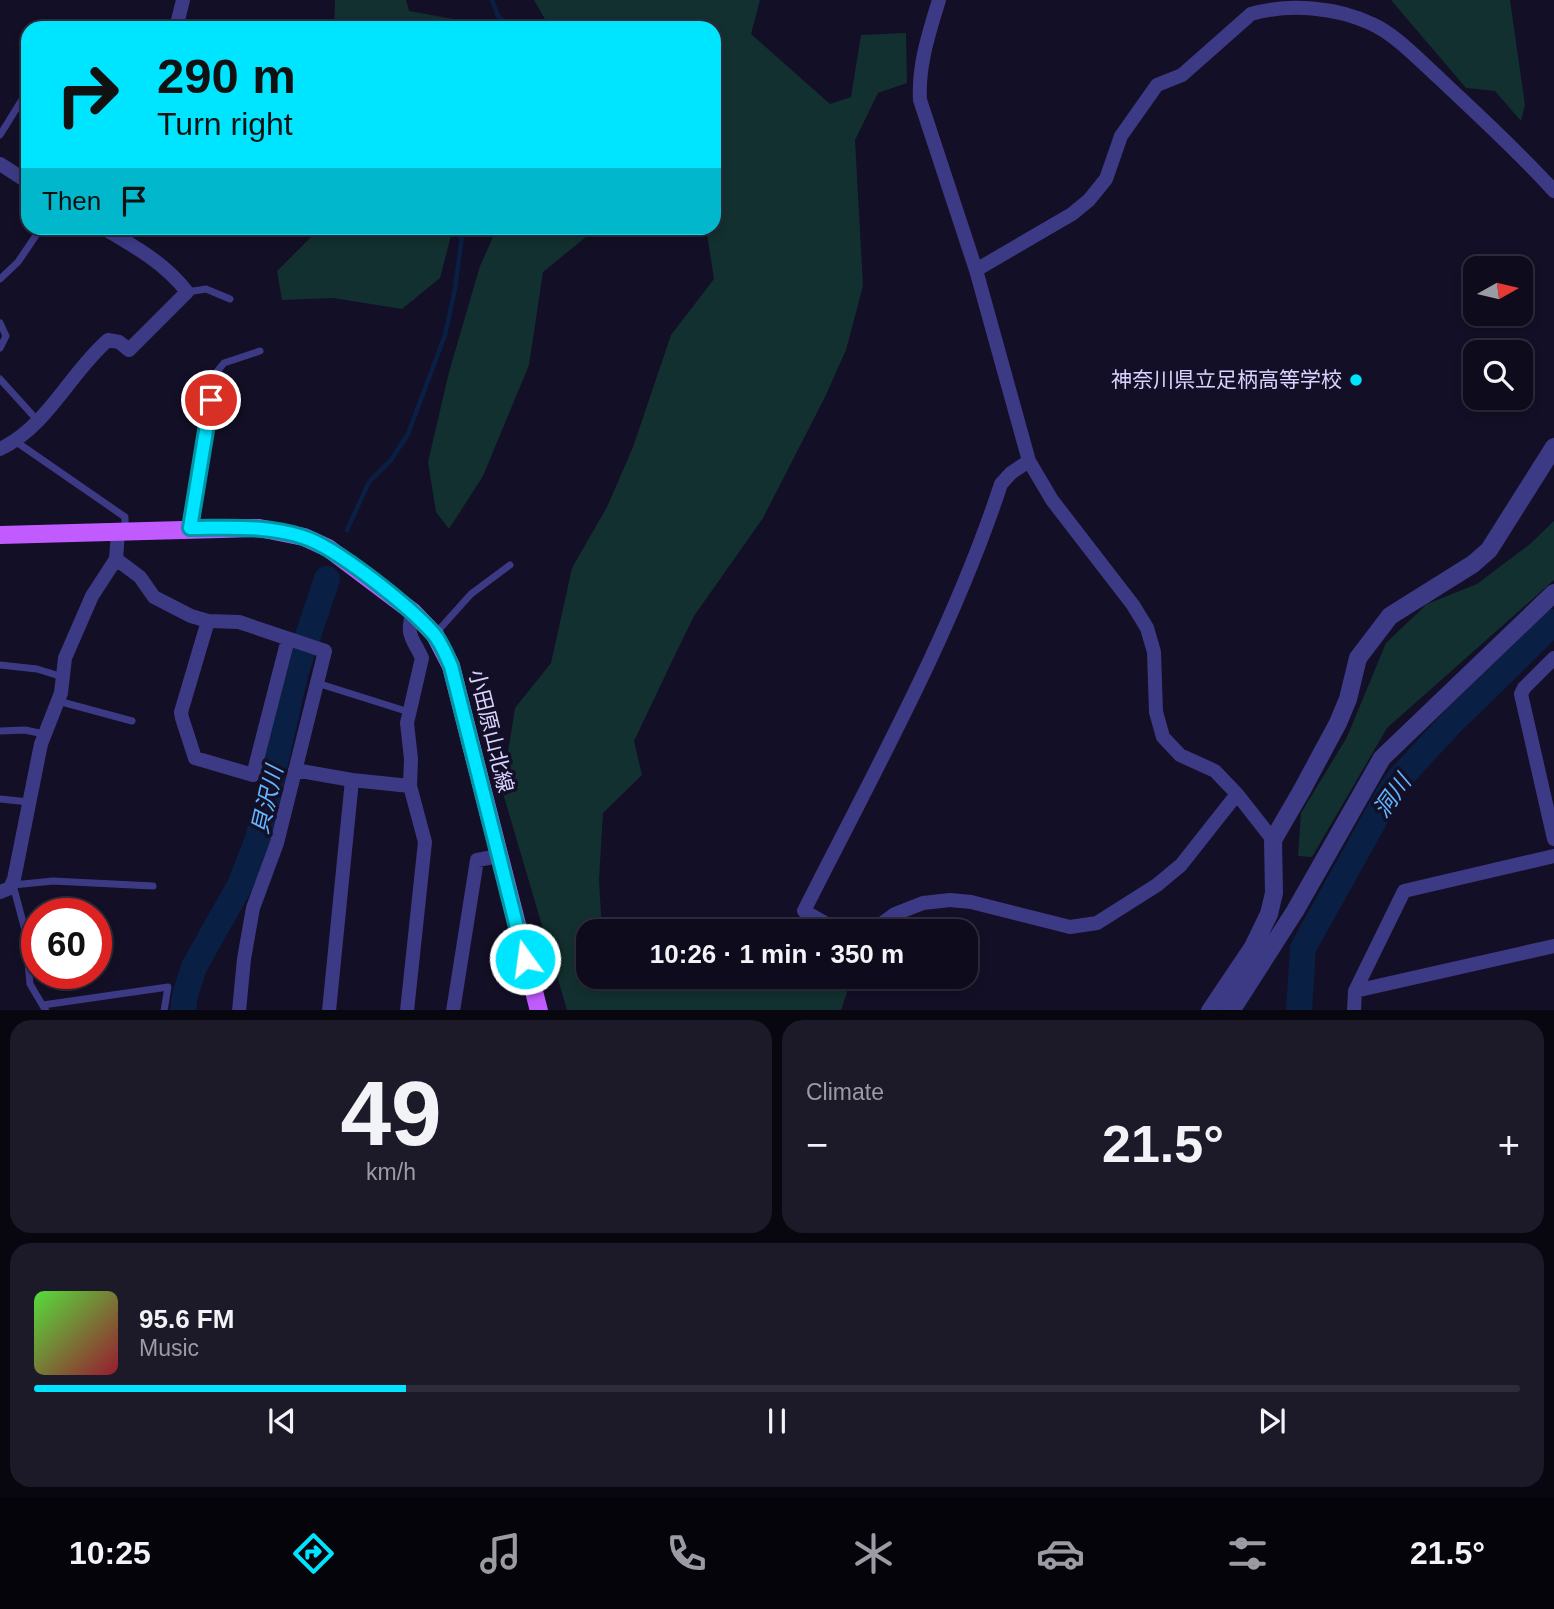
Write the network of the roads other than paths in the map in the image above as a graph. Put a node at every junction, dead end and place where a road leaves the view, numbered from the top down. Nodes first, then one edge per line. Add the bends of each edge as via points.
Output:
1 (183, 0) edge
2 (939, 0) edge
3 (178, 21) edge
4 (21, 101) edge
5 (0, 135) edge
6 (0, 164) edge
7 (21, 178) edge
8 (1554, 191) edge
9 (36, 235) edge
10 (115, 235) edge
11 (976, 270) junction
12 (0, 279) edge
13 (187, 292) junction
14 (230, 299) dead end
15 (0, 323) edge
16 (0, 348) edge
17 (260, 351) dead end
18 (0, 379) edge
19 (38, 421) junction
20 (15, 441) junction
21 (1554, 447) edge
22 (0, 449) edge
23 (1028, 461) junction
24 (190, 528) junction
25 (122, 531) junction
26 (0, 535) edge
27 (116, 559) junction
28 (510, 565) dead end
29 (1554, 593) edge
30 (413, 612) junction
31 (208, 621) junction
32 (435, 635) junction
33 (288, 639) junction
34 (1554, 658) edge
35 (0, 665) edge
36 (63, 677) junction
37 (317, 683) junction
38 (58, 701) junction
39 (409, 712) junction
40 (132, 721) dead end
41 (0, 731) edge
42 (44, 734) junction
43 (295, 770) junction
44 (352, 780) junction
45 (410, 786) junction
46 (1237, 794) junction
47 (0, 799) edge
48 (29, 802) junction
49 (1554, 839) edge
50 (1273, 840) junction
51 (499, 856) junction
52 (1554, 856) edge
53 (153, 886) dead end
54 (6, 889) edge
55 (818, 919) edge
56 (888, 919) edge
57 (1554, 946) edge
58 (1355, 991) junction
59 (45, 1007) edge
60 (164, 1010) edge
61 (239, 1010) edge
62 (329, 1010) edge
63 (407, 1010) edge
64 (453, 1010) edge
65 (538, 1010) edge
66 (1210, 1010) edge
67 (1231, 1010) edge
68 (1354, 1010) edge

1 - 3 street
2 - 11 street via 919,81 920,100
4 - 5 lane
6 - 7 street
8 - 11 street via 1409,50 1374,24 1319,9 1265,10 1251,14 1182,75 1157,85 1121,136 1106,179 1089,200
9 - 12 lane
10 - 13 street via 149,255
11 - 23 street
13 - 14 lane via 206,289
13 - 19 street via 129,350 108,340
15 - 16 lane via 6,336
17 - 24 lane via 224,363 215,374
18 - 19 lane
19 - 20 street
20 - 22 street
20 - 25 lane via 125,517
21 - 50 street via 1489,550 1391,616 1372,638 1359,658 1338,723
23 - 46 street via 1147,628 1163,737 1180,755 1215,771
23 - 55 street via 1002,484 962,590 804,911
24 - 25 main road, 小田原山北線
24 - 30 main road, 小田原山北線 via 258,528 304,537 328,548
25 - 26 main road, 小田原山北線
25 - 27 street
27 - 31 street via 140,577 159,601
27 - 36 street via 92,596 65,659
28 - 32 lane via 471,594
29 - 67 street via 1382,758 1295,911
30 - 32 main road, 小田原山北線
30 - 39 street via 408,634 422,659
31 - 33 street via 239,622
31 - 33 street via 181,718 195,758 253,775
32 - 51 main road, 小田原山北線 via 451,666
33 - 37 street via 325,651
34 - 49 street via 1521,694
35 - 36 lane
36 - 38 street
37 - 39 lane
37 - 43 street
38 - 40 lane
38 - 42 street
39 - 45 street
41 - 42 lane
42 - 48 street
43 - 44 street
43 - 61 street via 278,843 253,908
44 - 45 street
44 - 62 street
45 - 63 street via 425,842
46 - 50 street
46 - 56 street via 1181,865 1157,886 1097,922 1070,927 950,900 923,903
47 - 48 lane
48 - 54 street
50 - 66 street via 1274,893 1269,914 1253,947
51 - 64 street via 477,860
51 - 65 main road, 小田原山北線
52 - 58 street via 1404,891
53 - 54 lane via 52,881
54 - 59 lane via 25,930 30,984
57 - 58 street
58 - 68 street
59 - 60 lane via 168,987

